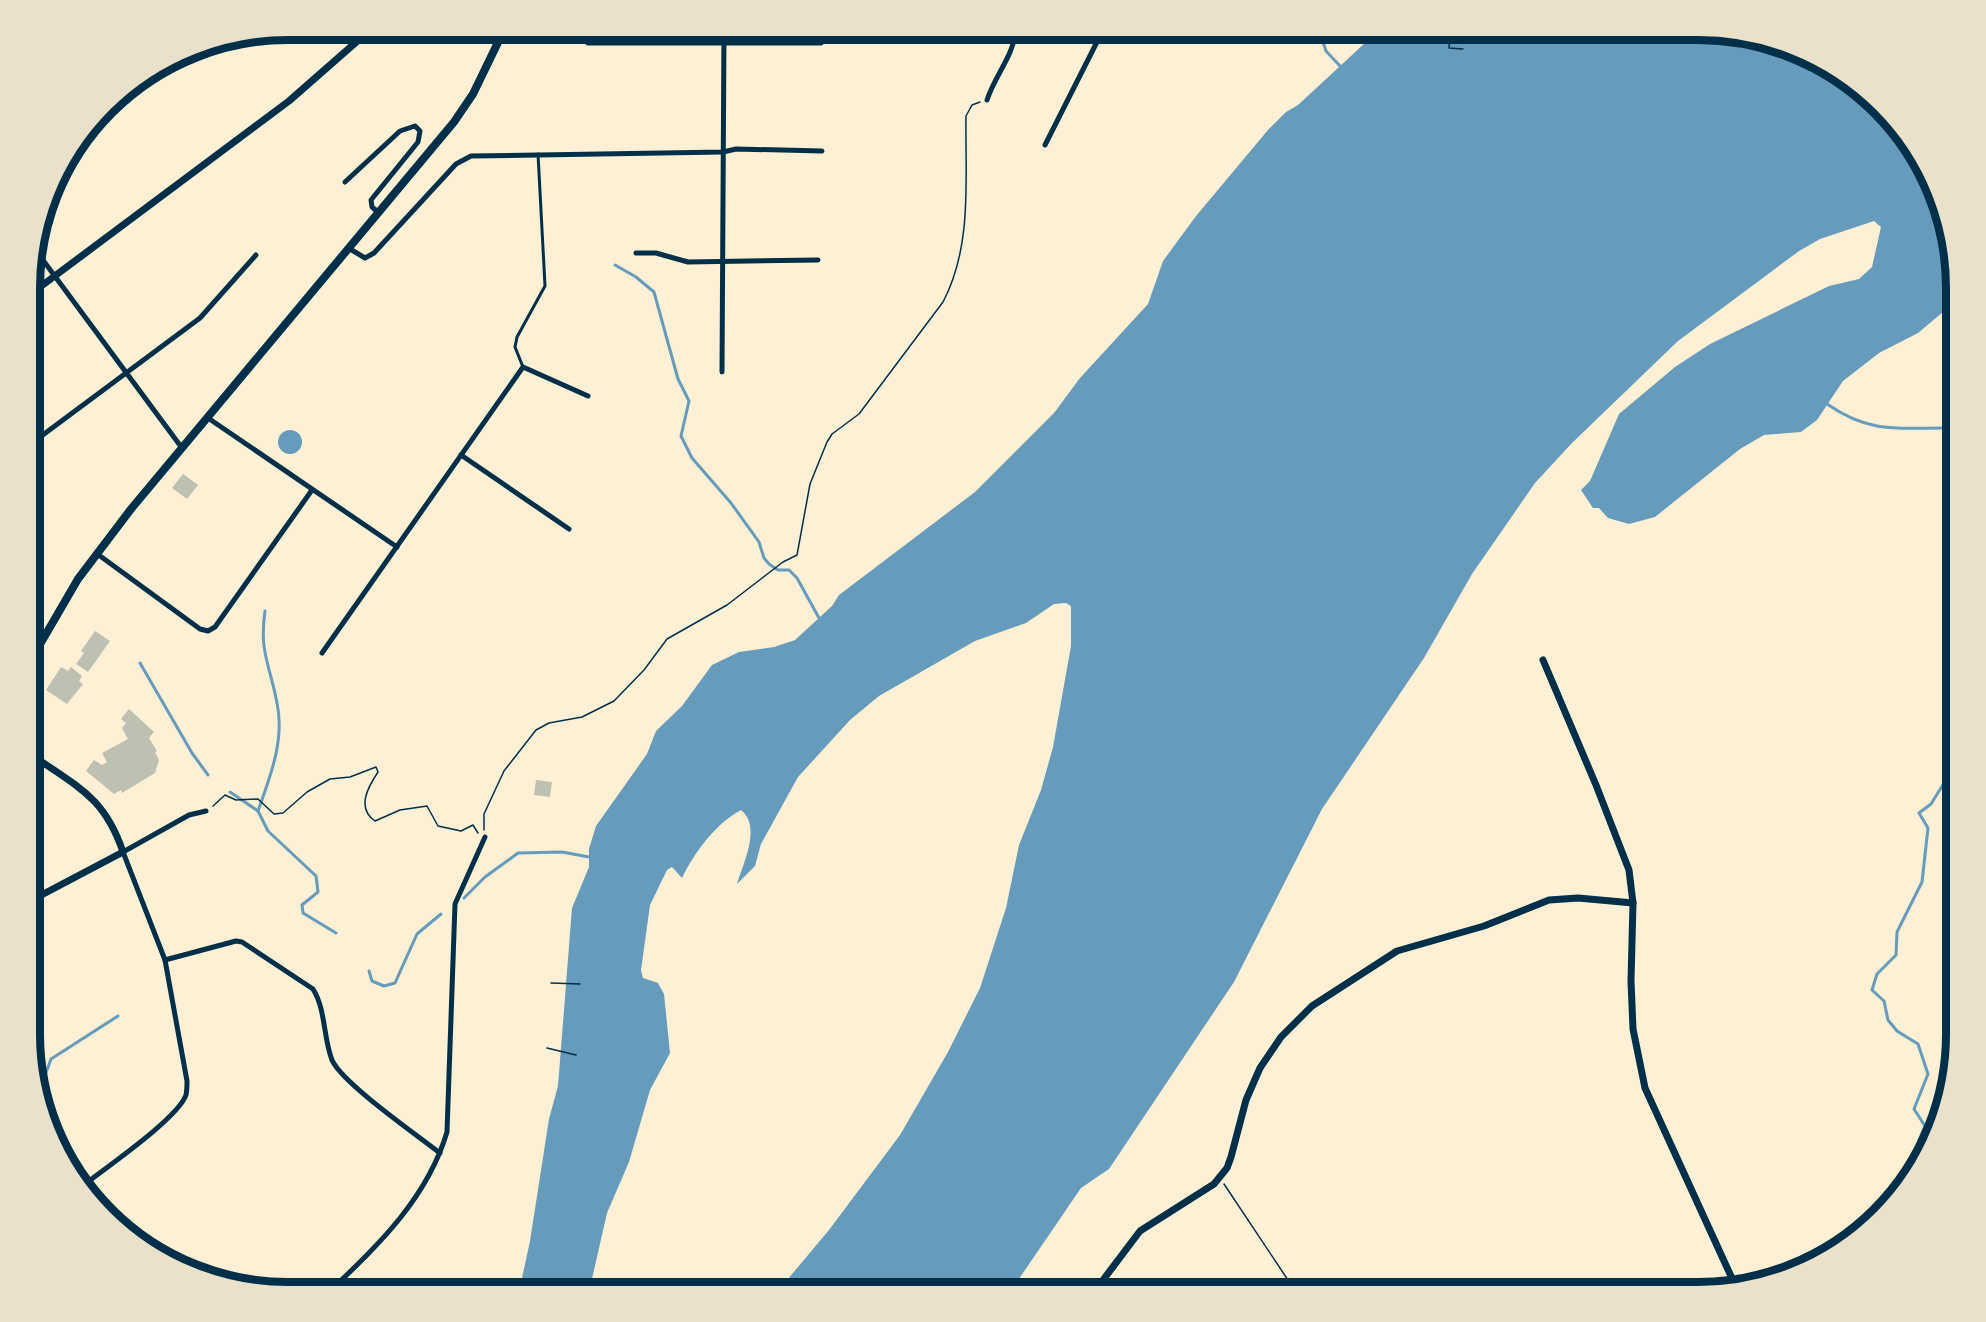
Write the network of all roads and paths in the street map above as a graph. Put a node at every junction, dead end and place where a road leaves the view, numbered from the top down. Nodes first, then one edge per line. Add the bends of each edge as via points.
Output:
1 (359, 40) edge
2 (499, 40) edge
3 (724, 40) edge
4 (1014, 40) edge
5 (1098, 40) edge
6 (1413, 40) edge
7 (1449, 40) edge
8 (1425, 41) dead end
9 (588, 43) dead end
10 (821, 43) dead end
11 (724, 44) junction
12 (1463, 49) dead end
13 (987, 100) dead end
14 (975, 104) dead end
15 (1045, 145) dead end
16 (822, 151) dead end
17 (723, 152) junction
18 (538, 153) junction
19 (345, 182) dead end
20 (379, 213) junction
21 (350, 249) junction
22 (636, 253) dead end
23 (256, 255) dead end
24 (43, 259) edge
25 (818, 260) dead end
26 (723, 262) junction
27 (56, 275) junction
28 (40, 287) edge
29 (523, 367) junction
30 (722, 372) dead end
31 (125, 373) junction
32 (588, 396) dead end
33 (208, 418) junction
34 (40, 437) edge
35 (182, 448) junction
36 (461, 455) junction
37 (312, 490) junction
38 (569, 529) dead end
39 (397, 547) junction
40 (96, 553) junction
41 (40, 644) edge
42 (322, 653) dead end
43 (1543, 660) dead end
44 (40, 761) edge
45 (209, 809) joint
46 (484, 839) junction
47 (123, 852) junction
48 (40, 896) edge
49 (1633, 903) junction
50 (165, 960) junction
51 (551, 983) dead end
52 (580, 984) dead end
53 (547, 1048) dead end
54 (576, 1055) dead end
55 (440, 1154) junction
56 (1218, 1180) junction
57 (89, 1181) edge
58 (1732, 1279) edge
59 (339, 1282) edge
60 (1102, 1282) edge
61 (1289, 1282) edge

1 - 27 street via 289,101
2 - 20 main road via 473,94 454,122
3 - 11 street
4 - 13 street via 1010,56 995,78
5 - 15 street
6 - 8 path
7 - 12 path via 1449,48
9 - 11 street
10 - 11 street
11 - 17 street
14 - 46 path via 966,116 964,243 951,285 943,302 859,414 826,442 810,484 797,555 727,605 667,639 614,701 582,717 549,723 536,730 520,747 496,788 484,814
16 - 17 street
17 - 18 street
17 - 26 street
18 - 21 street via 478,154 465,158 374,253 365,258
18 - 29 lane via 545,286 517,337 515,347
19 - 20 street via 400,130 415,126 420,131 418,142 371,200
20 - 21 main road
21 - 33 main road
22 - 26 street via 656,253 688,262
23 - 31 street via 200,318
24 - 27 street
25 - 26 street
26 - 30 street
27 - 28 street
27 - 31 street
29 - 32 street
29 - 36 street
31 - 34 street
31 - 35 street
33 - 35 main road
33 - 37 street
35 - 40 main road
36 - 38 street
36 - 39 street
37 - 39 street
37 - 40 street via 215,627 208,631
39 - 42 street
40 - 41 main road
43 - 49 street via 1623,853
44 - 47 street via 96,801 116,831
45 - 46 path via 223,796 236,800 258,798 274,814 283,813 330,779 350,777 376,767 378,772 364,805 375,820 400,810 427,806 438,826 461,831 473,825
45 - 47 street via 189,815
46 - 55 street via 455,904 447,1132
47 - 48 street
47 - 50 street
49 - 56 street via 1549,900 1384,958 1312,1006 1281,1037 1252,1085 1232,1157
49 - 58 street via 1633,1029 1645,1088
50 - 55 street via 242,942 313,989 319,999 328,1048 342,1075
50 - 57 street via 187,1081 186,1095 164,1121
51 - 52 path
53 - 54 path
55 - 59 street via 418,1196
56 - 60 street via 1140,1231
56 - 61 path via 1226,1186

